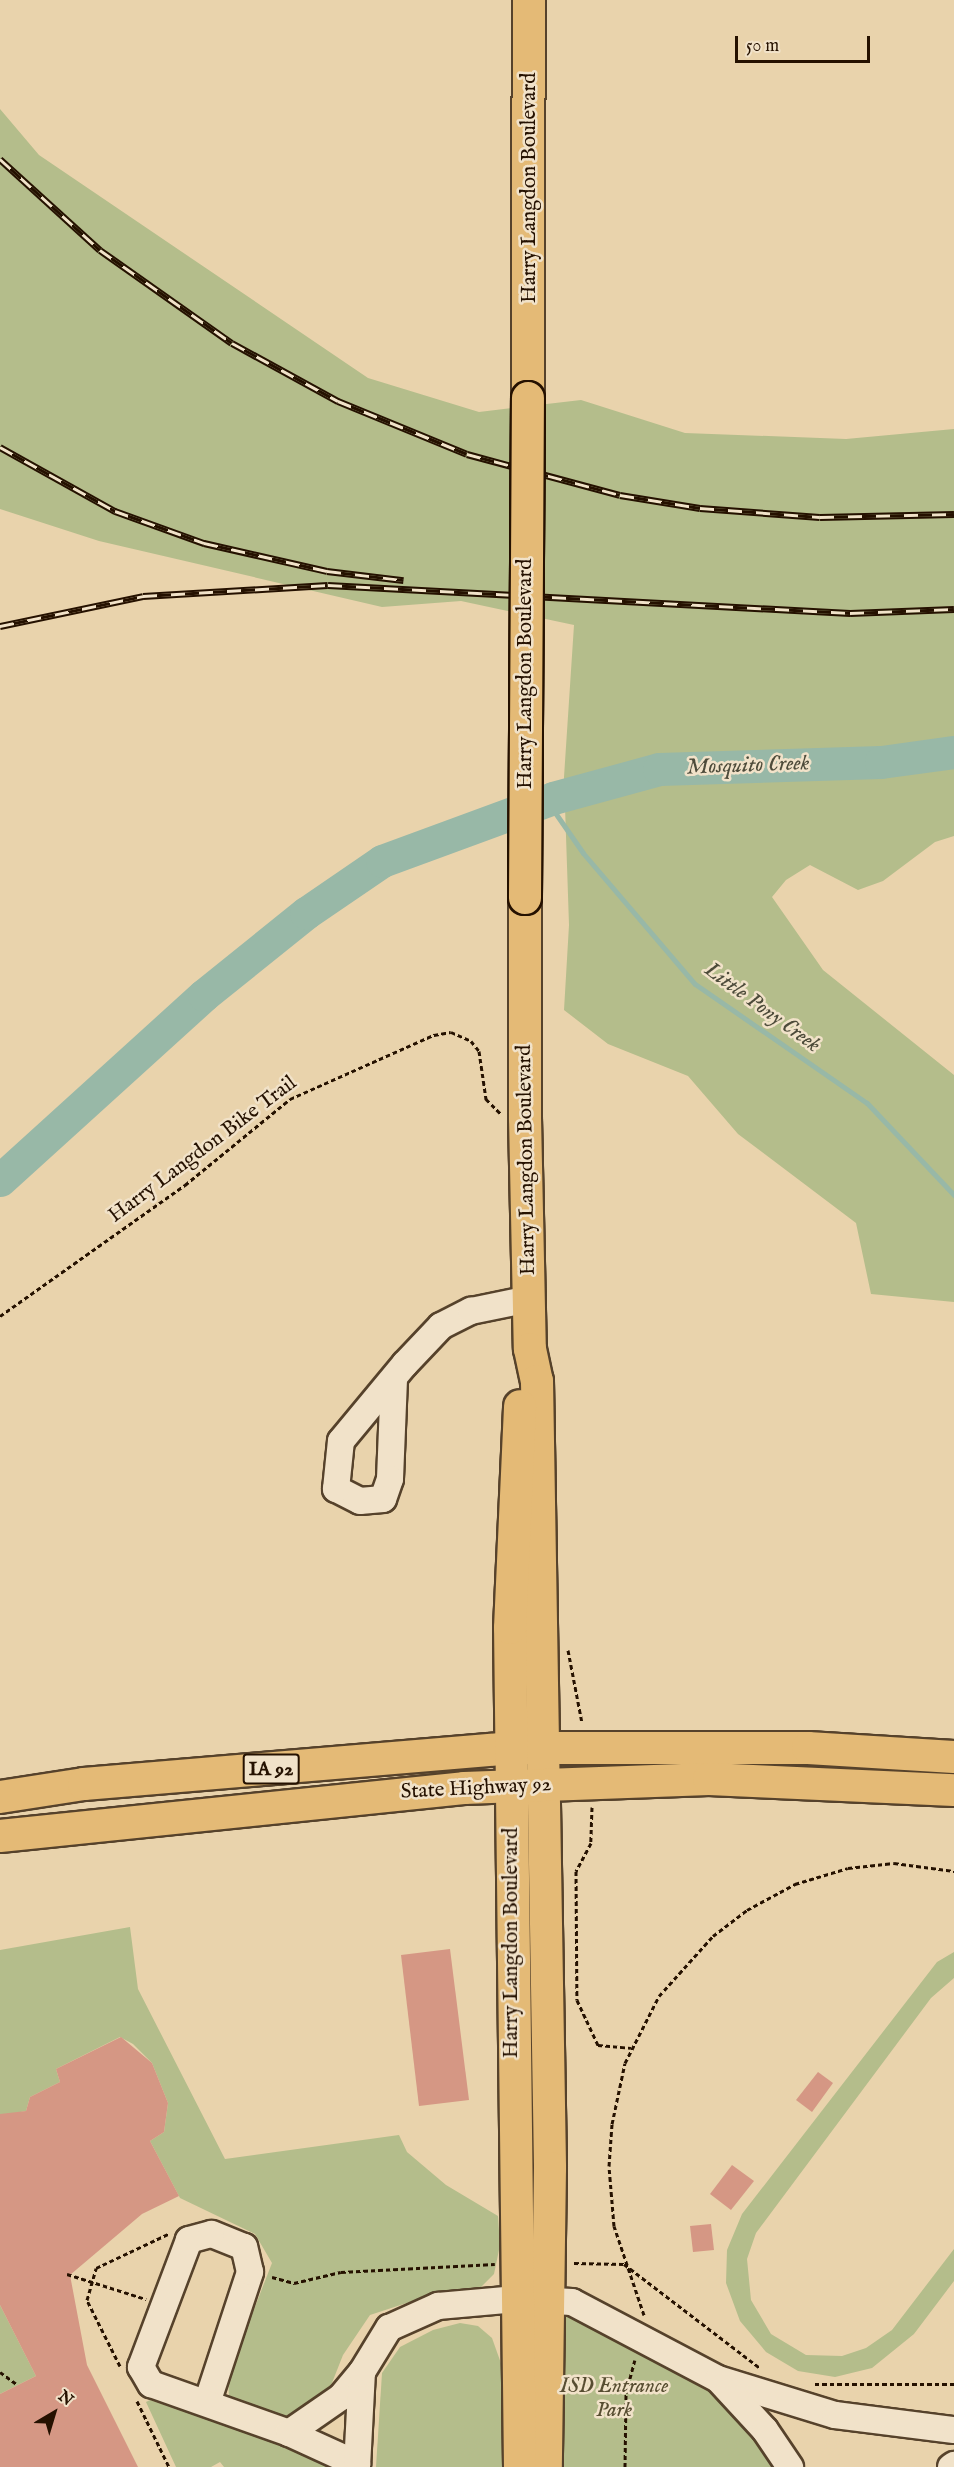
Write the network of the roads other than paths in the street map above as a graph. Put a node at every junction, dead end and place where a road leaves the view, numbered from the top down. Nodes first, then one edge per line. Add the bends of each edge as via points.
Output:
1 (529, 0) edge
2 (529, 1299) junction
3 (530, 1349) junction
4 (394, 1379) dead end
5 (512, 1748) junction
6 (543, 1748) junction
7 (954, 1757) edge
8 (511, 1786) junction
9 (544, 1786) junction
10 (954, 1790) edge
11 (0, 1797) edge
12 (0, 1836) edge
13 (532, 2299) junction
14 (362, 2372) junction
15 (718, 2379) junction
16 (207, 2403) junction
17 (954, 2430) edge
18 (289, 2433) junction
19 (357, 2465) edge
20 (520, 2467) edge
21 (546, 2467) edge
22 (790, 2467) edge

1 - 2 main road, Harry Langdon Boulevard, bridge via 525,898
2 - 3 main road, Harry Langdon Boulevard
2 - 4 street via 471,1311 441,1326
3 - 5 main road, Harry Langdon Boulevard via 518,1414 513,1520
3 - 6 main road, Harry Langdon Boulevard via 537,1381
5 - 6 main road, State Highway 92 / IA 92
5 - 8 main road, Harry Langdon Boulevard
5 - 11 main road, State Highway 92 / IA 92 via 84,1784
6 - 7 main road, State Highway 92 / IA 92 via 808,1748
6 - 9 main road, Harry Langdon Boulevard
8 - 9 main road, State Highway 92 / IA 92
8 - 12 main road, State Highway 92 / IA 92 via 372,1795
8 - 13 main road, Harry Langdon Boulevard via 514,2263
9 - 10 main road, State Highway 92 / IA 92 via 709,1779
9 - 13 main road, Harry Langdon Boulevard via 548,2263
13 - 14 street via 438,2306 389,2328
13 - 15 street via 572,2301
13 - 20 main road, Harry Langdon Boulevard
13 - 21 main road, Harry Langdon Boulevard
14 - 18 street via 341,2397
14 - 19 street
15 - 17 street via 835,2415
15 - 22 street via 765,2430
16 - 16 street via 250,2272 244,2247 211,2234 189,2240 141,2367 151,2384
16 - 18 street
18 - 19 street

